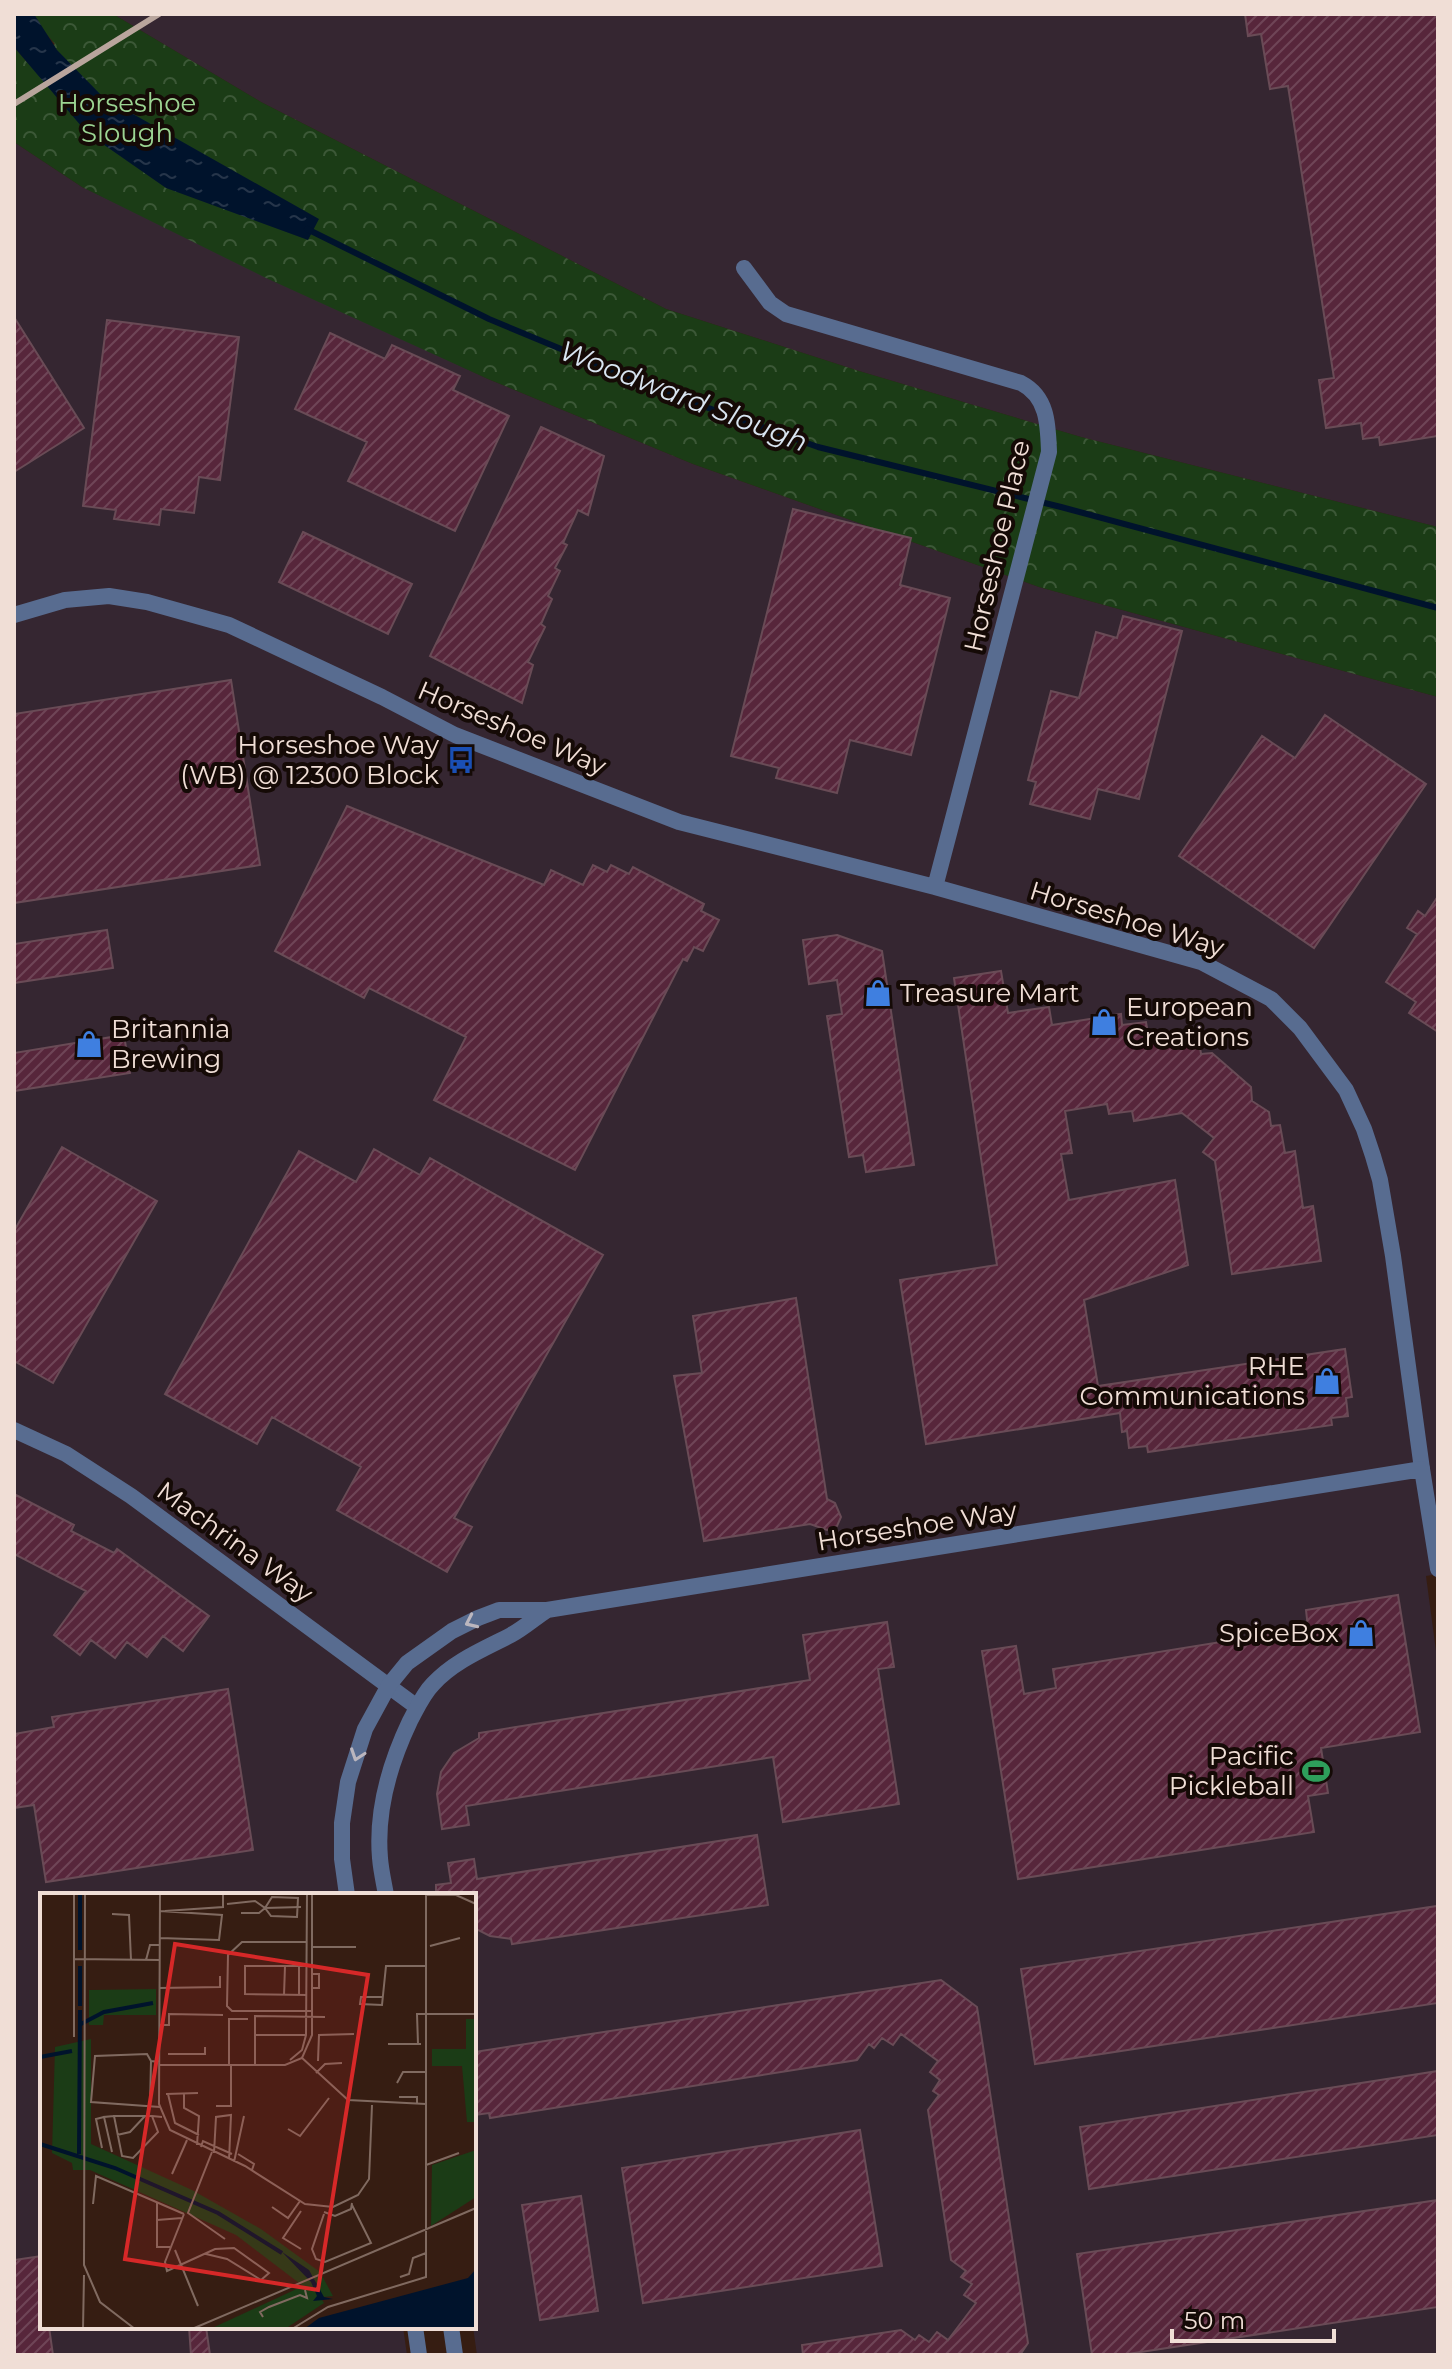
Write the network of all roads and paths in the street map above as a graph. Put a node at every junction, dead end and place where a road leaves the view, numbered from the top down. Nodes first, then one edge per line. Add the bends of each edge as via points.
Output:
1 (744, 268) dead end
2 (14, 615) edge
3 (935, 887) junction
4 (14, 1430) edge
5 (1422, 1469) junction
6 (1438, 1569) edge
7 (547, 1610) junction
8 (389, 1685) junction
9 (417, 1707) junction
10 (347, 1893) edge
11 (386, 1893) edge
12 (415, 2329) edge
13 (451, 2329) edge
14 (419, 2355) edge
15 (455, 2355) edge

1 - 3 street, Horseshoe Place via 770,303 786,314 1029,387 1048,422 1043,477
2 - 3 street, Horseshoe Way via 65,600 109,596 229,625 455,735 679,822
3 - 5 street, Horseshoe Way via 1201,962 1271,999 1300,1028 1346,1090 1380,1180
4 - 8 street, Machrina Way via 121,1488
5 - 6 street
5 - 7 street, Horseshoe Way
7 -> 8 street, Horseshoe Way via 499,1610 478,1618 407,1663
7 - 9 street, Horseshoe Way via 452,1667
8 - 9 street, Machrina Way
8 -> 10 street, Horseshoe Way via 365,1729 348,1782 342,1823
9 - 11 street, Horseshoe Way via 388,1776 380,1857
12 - 14 street
13 - 15 street

